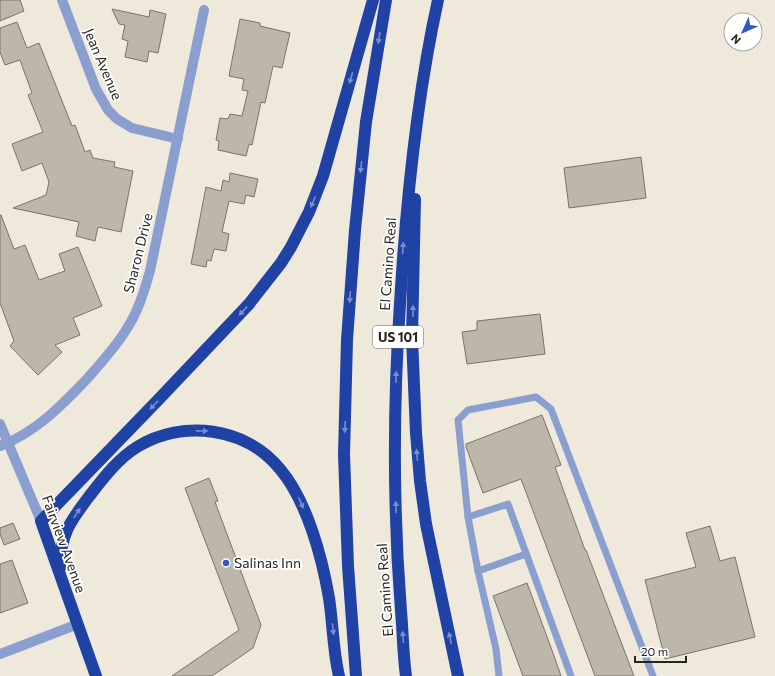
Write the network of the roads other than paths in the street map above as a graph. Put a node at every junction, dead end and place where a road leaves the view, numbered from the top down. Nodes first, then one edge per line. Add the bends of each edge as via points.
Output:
1 (62, 0) edge
2 (373, 0) edge
3 (386, 0) edge
4 (438, 0) edge
5 (204, 10) dead end
6 (416, 128) junction
7 (178, 139) junction
8 (0, 424) edge
9 (4, 444) edge
10 (468, 517) junction
11 (41, 521) junction
12 (526, 554) junction
13 (478, 572) junction
14 (60, 577) junction
15 (78, 624) junction
16 (0, 654) edge
17 (96, 676) edge
18 (340, 676) edge
19 (356, 676) edge
20 (406, 676) edge
21 (458, 676) edge
22 (499, 676) edge
23 (571, 676) edge
24 (654, 676) edge

1 - 7 street, Jean Avenue via 96,90 108,110 132,128
2 -> 11 highway via 324,176 309,212 281,263 249,304
3 -> 19 highway via 366,122 347,340 344,454 348,566
4 - 6 highway, El Camino Real / US 101
5 - 7 street, Sharon Drive
20 -> 6 highway, El Camino Real / US 101 via 397,565 394,454 397,344 404,235
21 -> 6 highway via 426,524 416,440 412,338
7 - 9 street, Sharon Drive via 150,271 129,326 108,355 56,410 40,424
8 - 9 street, Fairview Avenue
9 - 11 street, Fairview Avenue
10 - 12 lane via 508,504
10 - 13 lane
10 - 24 lane via 458,420 468,410 536,397 551,409
11 - 14 highway, Fairview Avenue
12 - 13 lane
12 - 23 lane
13 - 22 lane via 496,649
14 - 15 highway, Fairview Avenue
14 -> 18 highway via 61,546 69,526 96,488 127,454 147,442 176,432 220,432 257,448 270,458 295,491 320,558 329,598
15 - 16 street
15 - 17 highway, Fairview Avenue

